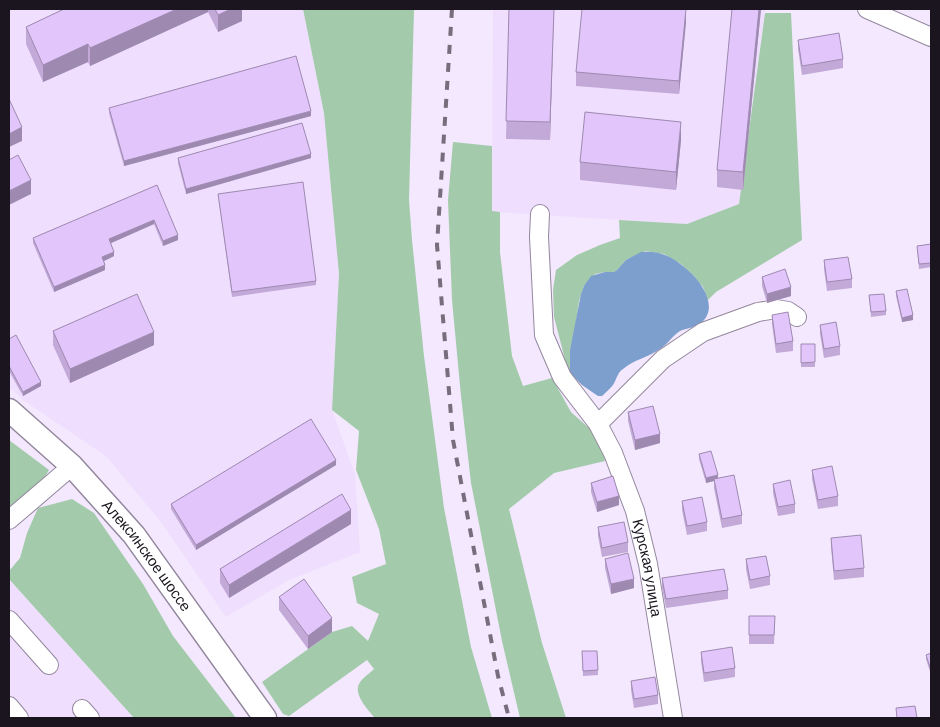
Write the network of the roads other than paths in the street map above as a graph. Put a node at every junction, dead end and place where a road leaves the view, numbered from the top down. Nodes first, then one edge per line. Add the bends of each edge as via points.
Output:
1 (867, 9) edge
2 (931, 37) edge
3 (540, 214) dead end
4 (797, 317) dead end
5 (9, 410) edge
6 (598, 424) junction
7 (72, 466) junction
8 (9, 520) edge
9 (9, 620) edge
10 (48, 665) dead end
11 (9, 706) edge
12 (19, 718) edge
13 (265, 718) edge
14 (673, 718) edge

1 - 2 street
3 - 6 street, Курская улица via 538,237 544,335 562,377
4 - 6 street via 776,309 758,312 703,332 662,359
5 - 7 main road, Алексинское шоссе
6 - 14 street, Курская улица via 636,512 648,564
7 - 8 street
7 - 13 main road, Алексинское шоссе via 134,535
9 - 10 street
11 - 12 street

